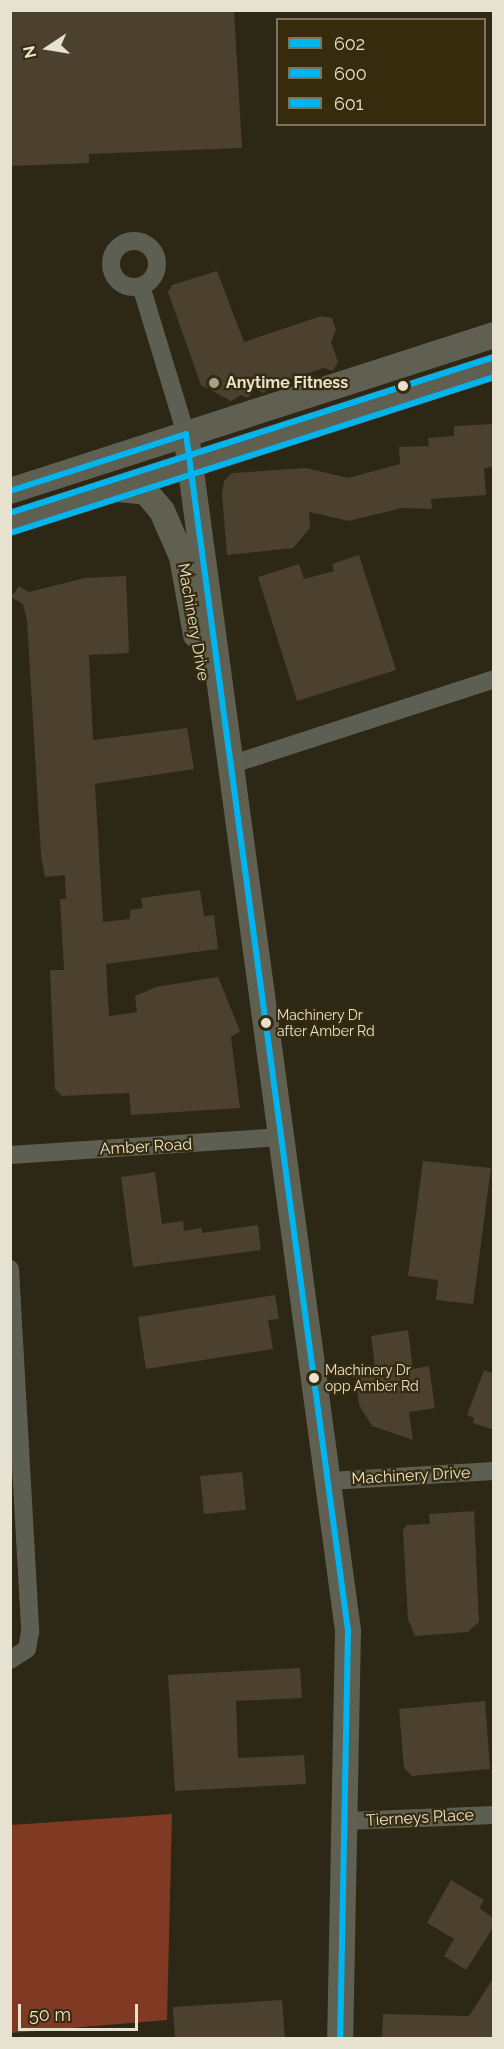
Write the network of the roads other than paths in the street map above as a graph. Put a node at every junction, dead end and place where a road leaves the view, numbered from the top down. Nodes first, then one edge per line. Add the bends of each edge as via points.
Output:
1 (141, 286) dead end
2 (494, 335) edge
3 (494, 367) edge
4 (186, 434) junction
5 (190, 465) junction
6 (119, 489) junction
7 (10, 490) edge
8 (10, 523) edge
9 (494, 679) edge
10 (229, 757) junction
11 (282, 1137) junction
12 (10, 1155) edge
13 (10, 1269) edge
14 (494, 1471) edge
15 (330, 1481) junction
16 (10, 1660) edge
17 (494, 1815) edge
18 (347, 1821) junction
19 (340, 2038) edge

1 - 4 street
2 - 4 street
3 - 5 street
4 - 5 street, Machinery Drive
4 - 7 street
5 - 6 street
5 - 10 street, Machinery Drive
6 - 8 street
6 - 10 street, Machinery Drive via 149,494 170,526 186,573 209,708
9 - 10 street
10 - 11 street, Machinery Drive
11 - 12 street, Amber Road
11 - 15 street, Machinery Drive
13 - 16 street via 30,1632 27,1649
14 - 15 street, Machinery Drive
15 - 18 street via 348,1631
17 - 18 street, Tierneys Place
18 - 19 street

